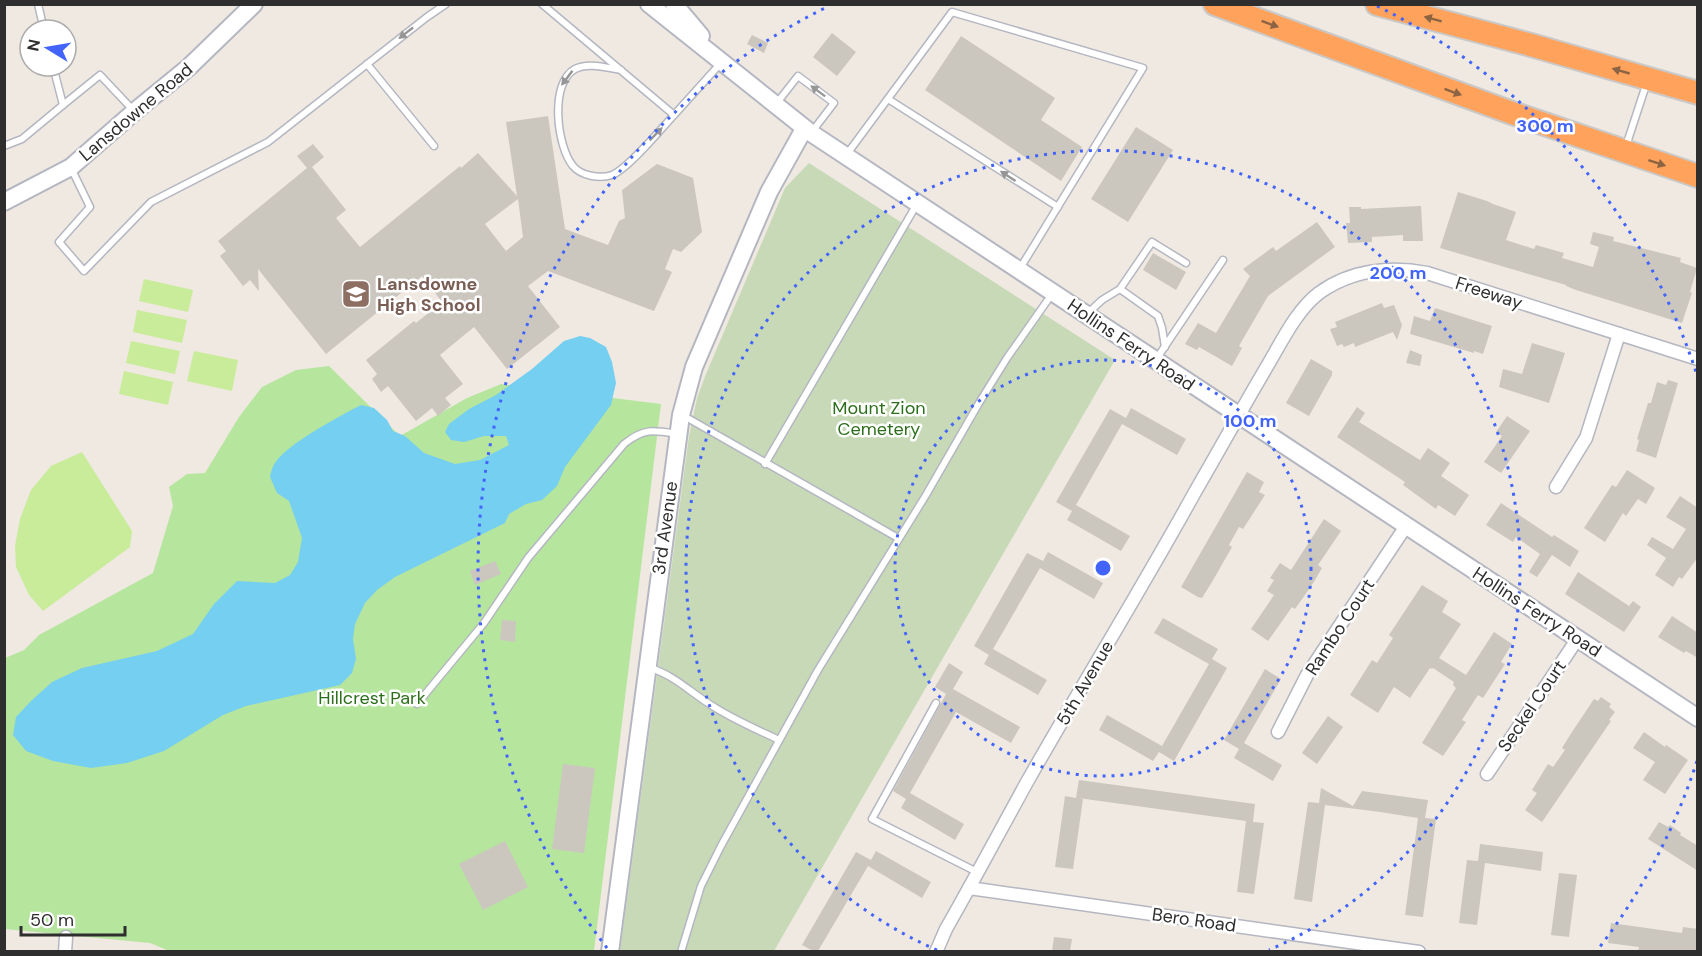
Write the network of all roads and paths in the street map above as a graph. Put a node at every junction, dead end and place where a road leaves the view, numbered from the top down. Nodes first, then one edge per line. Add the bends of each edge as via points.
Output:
1 (254, 4) edge
2 (446, 4) edge
3 (542, 4) edge
4 (649, 4) edge
5 (674, 4) edge
6 (1215, 4) edge
7 (1377, 4) edge
8 (723, 62) junction
9 (368, 64) junction
10 (621, 70) junction
11 (56, 78) edge
12 (1648, 78) junction
13 (1698, 93) edge
14 (888, 99) junction
15 (63, 105) junction
16 (775, 105) junction
17 (134, 111) junction
18 (674, 115) junction
19 (807, 131) junction
20 (4, 146) edge
21 (434, 146) dead end
22 (1624, 152) junction
23 (846, 157) junction
24 (71, 167) junction
25 (1698, 176) edge
26 (4, 202) edge
27 (917, 204) junction
28 (1058, 207) junction
29 (1223, 261) dead end
30 (1186, 263) dead end
31 (1018, 270) junction
32 (1120, 289) junction
33 (1053, 293) junction
34 (1086, 315) junction
35 (1619, 334) junction
36 (1160, 354) junction
37 (1698, 359) edge
38 (681, 415) junction
39 (1238, 416) junction
40 (678, 434) junction
41 (765, 464) junction
42 (1556, 487) dead end
43 (1406, 526) junction
44 (898, 538) junction
45 (1578, 638) junction
46 (647, 667) junction
47 (936, 703) dead end
48 (417, 704) dead end
49 (1698, 718) edge
50 (1278, 732) dead end
51 (779, 740) junction
52 (1487, 774) dead end
53 (977, 872) junction
54 (969, 888) junction
55 (66, 936) dead end
56 (65, 951) edge
57 (610, 951) edge
58 (681, 951) edge
59 (936, 951) edge
60 (1419, 951) edge

1 - 17 street, Lansdowne Road via 189,67
2 -> 9 lane
3 - 10 lane
4 - 8 street, Hollins Ferry Road
5 - 8 street, Hollins Ferry Road
6 -> 22 highway
12 -> 7 highway
8 - 16 street, Hollins Ferry Road
8 - 18 lane
9 - 21 lane
9 - 24 lane via 268,142 151,202 84,271 59,242 90,207
10 - 18 lane
10 -> 18 lane via 584,66 564,80 558,107 560,127 574,167 590,175 612,175 626,166
11 - 15 lane
12 - 13 highway
12 - 22 lane
14 - 23 lane
28 -> 14 lane
14 - 28 lane via 952,12 1143,69
15 - 17 lane via 100,75
15 - 20 lane via 22,140
16 - 19 street, Hollins Ferry Road
19 -> 16 lane via 834,103 798,76
17 - 24 street, Lansdowne Road
19 - 23 street, Hollins Ferry Road
19 - 38 street, 3rd Avenue via 789,154 765,203 694,367
22 -> 25 highway
23 - 27 street, Hollins Ferry Road
24 - 26 street, Lansdowne Road
27 - 31 street, Hollins Ferry Road
27 - 41 lane
28 - 31 lane
29 - 36 lane
30 - 32 lane via 1152,242
31 - 33 street, Hollins Ferry Road
32 - 34 lane
32 - 36 lane via 1158,316 1162,328
33 - 34 street, Hollins Ferry Road
33 - 44 lane via 1007,358
34 - 36 street, Hollins Ferry Road
35 - 37 street, Freeway
35 - 39 street, Freeway via 1427,273 1384,269 1360,274 1320,293 1304,308
35 - 42 street via 1586,438
36 - 39 street, Hollins Ferry Road
38 - 40 street, 3rd Avenue
38 - 41 lane
39 - 43 street, Hollins Ferry Road
39 - 53 street, 5th Avenue
40 - 46 street, 3rd Avenue
40 - 48 lane via 644,431 624,444 528,558 484,623
41 - 44 lane
43 - 45 street, Hollins Ferry Road
43 - 50 street, Rambo Court via 1308,675
44 - 51 lane
45 - 49 street, Hollins Ferry Road
45 - 52 street, Seckel Court
46 - 51 lane via 669,675 736,720
46 - 57 street, 3rd Avenue
47 - 53 lane via 872,819
51 - 58 lane via 701,886
53 - 54 street, 5th Avenue
54 - 59 street, 5th Avenue
54 - 60 street, Bero Road
55 - 56 street

